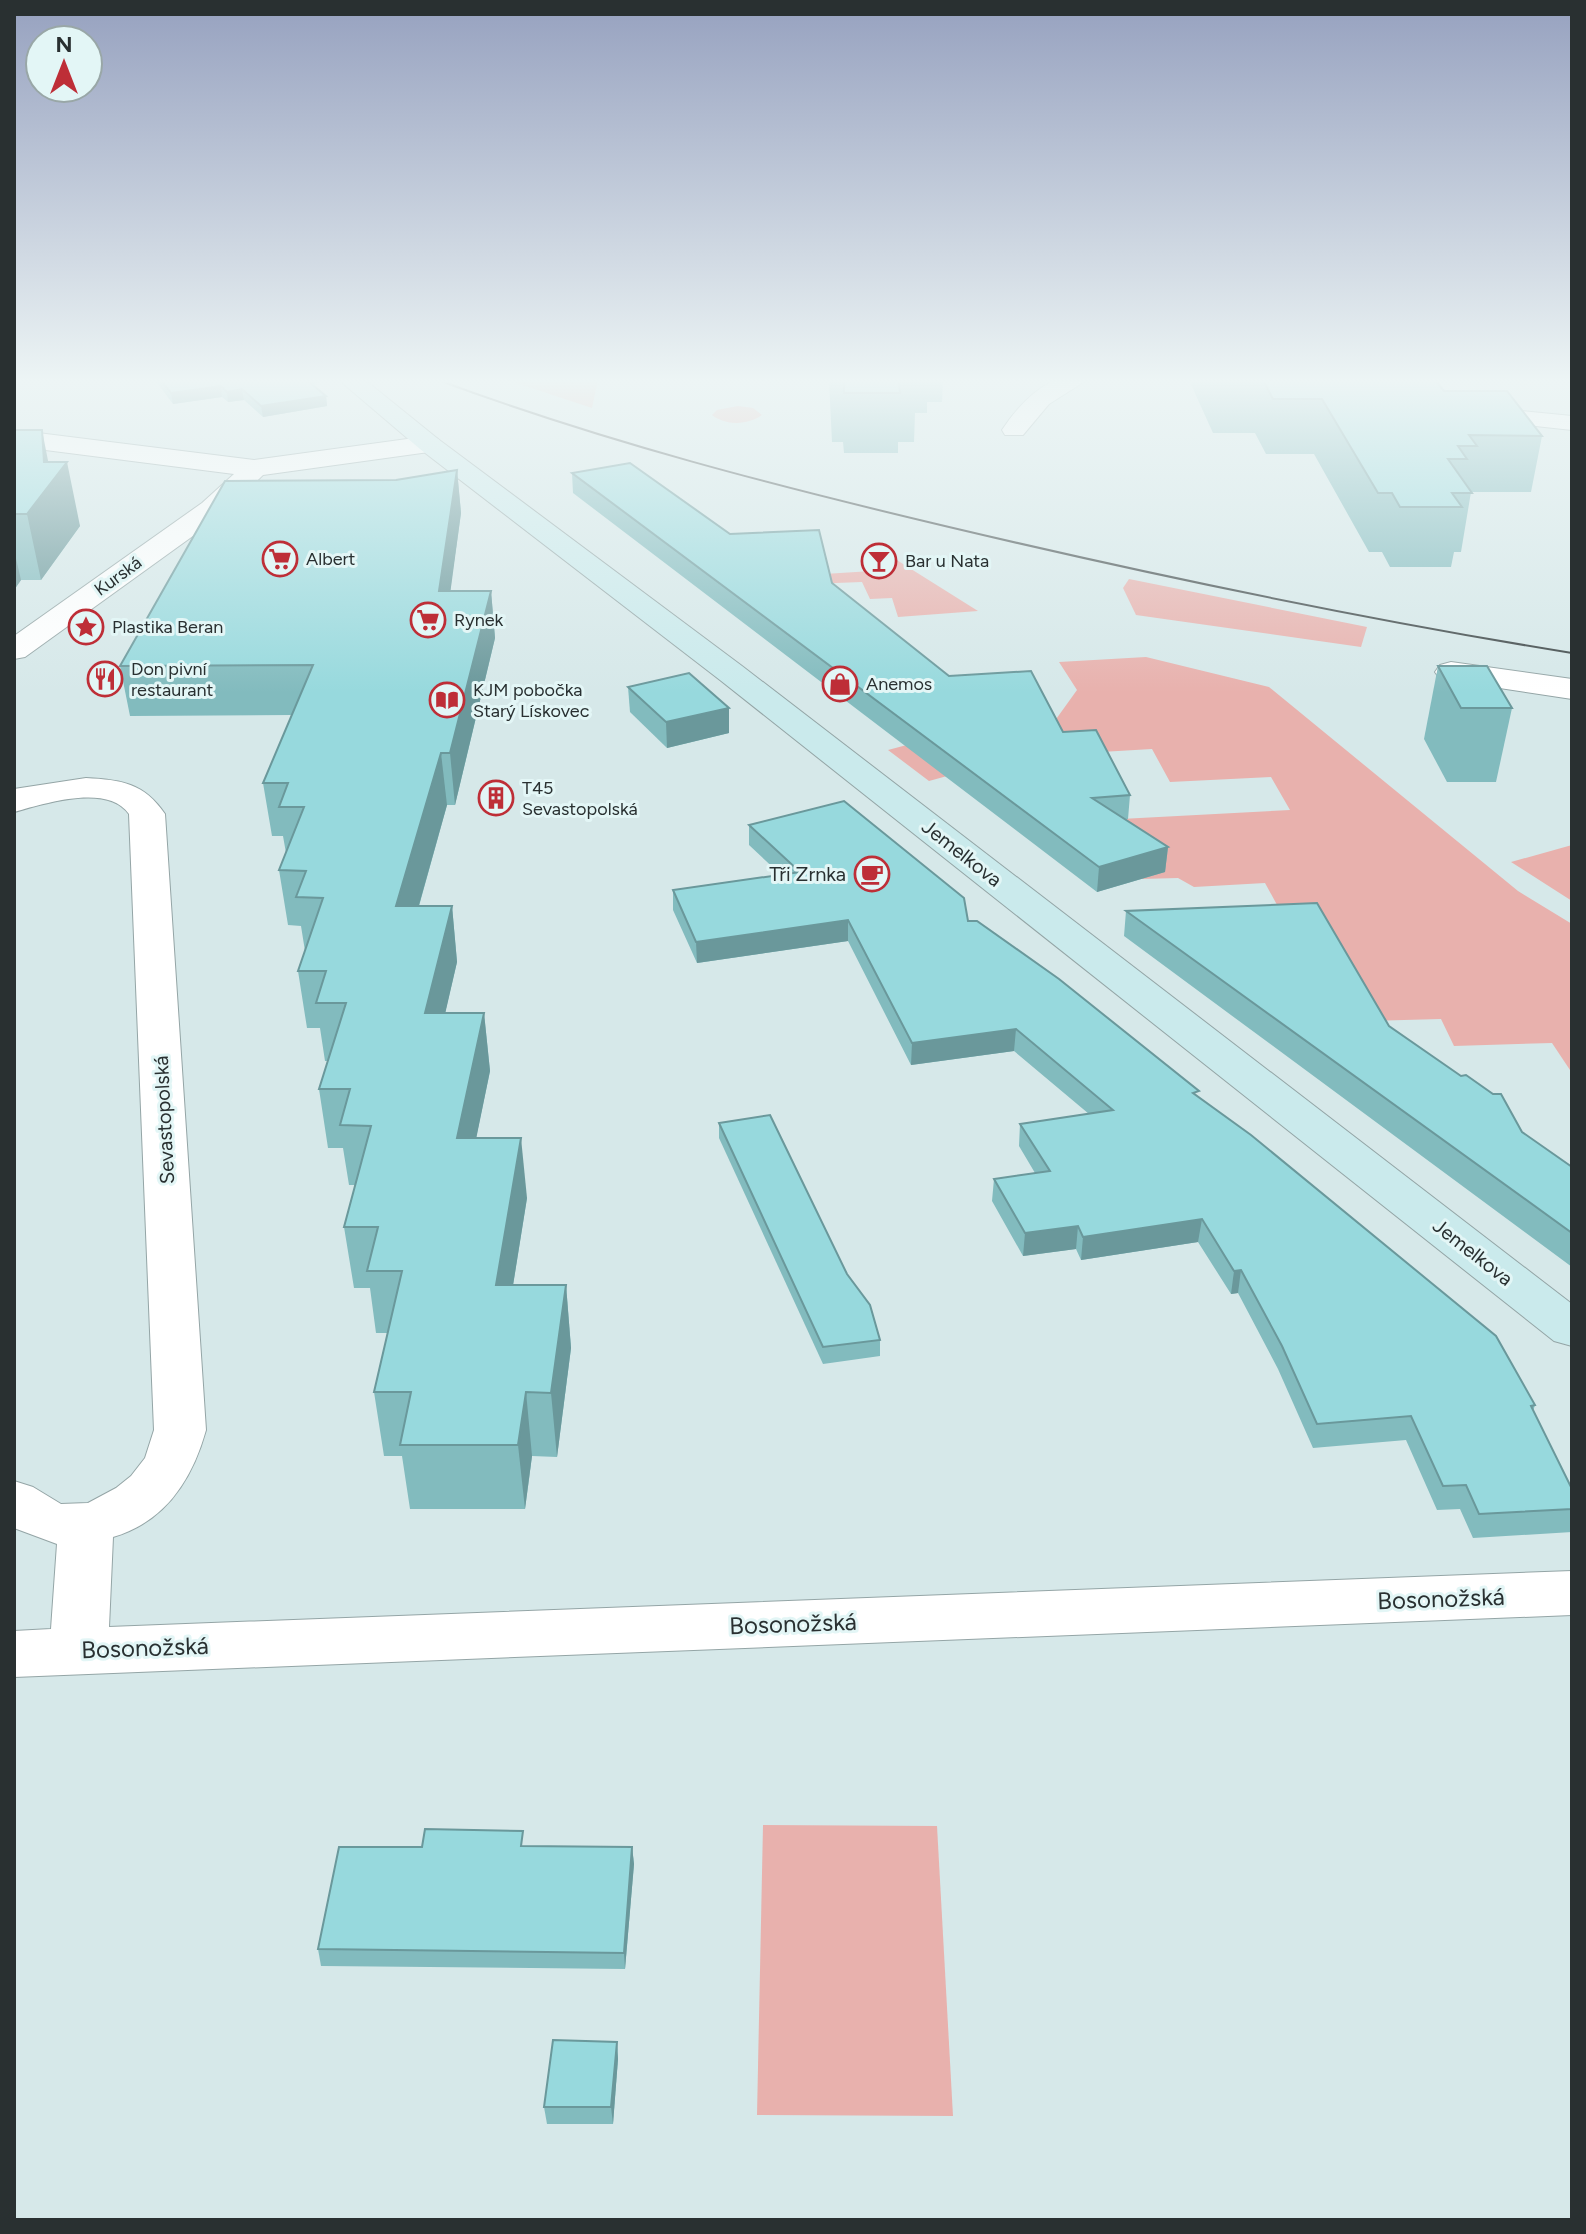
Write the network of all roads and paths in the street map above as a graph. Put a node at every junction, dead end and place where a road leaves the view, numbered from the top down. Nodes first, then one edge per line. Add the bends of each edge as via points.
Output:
1 (242, 484) edge
2 (482, 484) edge
3 (14, 650) edge
4 (1451, 672) edge
5 (1572, 689) edge
6 (14, 801) edge
7 (1572, 1329) edge
8 (14, 1501) edge
9 (86, 1525) junction
10 (1572, 1593) edge
11 (79, 1650) junction
12 (14, 1654) edge

1 - 3 street, Kurská
2 - 7 street, Jemelkova
4 - 5 street
6 - 9 street, Sevastopolská via 38,793 95,788 135,799 147,814 180,1430 170,1461 153,1486 119,1513
8 - 9 street, Sevastopolská via 48,1522
9 - 11 street
10 - 11 street, Bosonožská
11 - 12 street, Bosonožská

